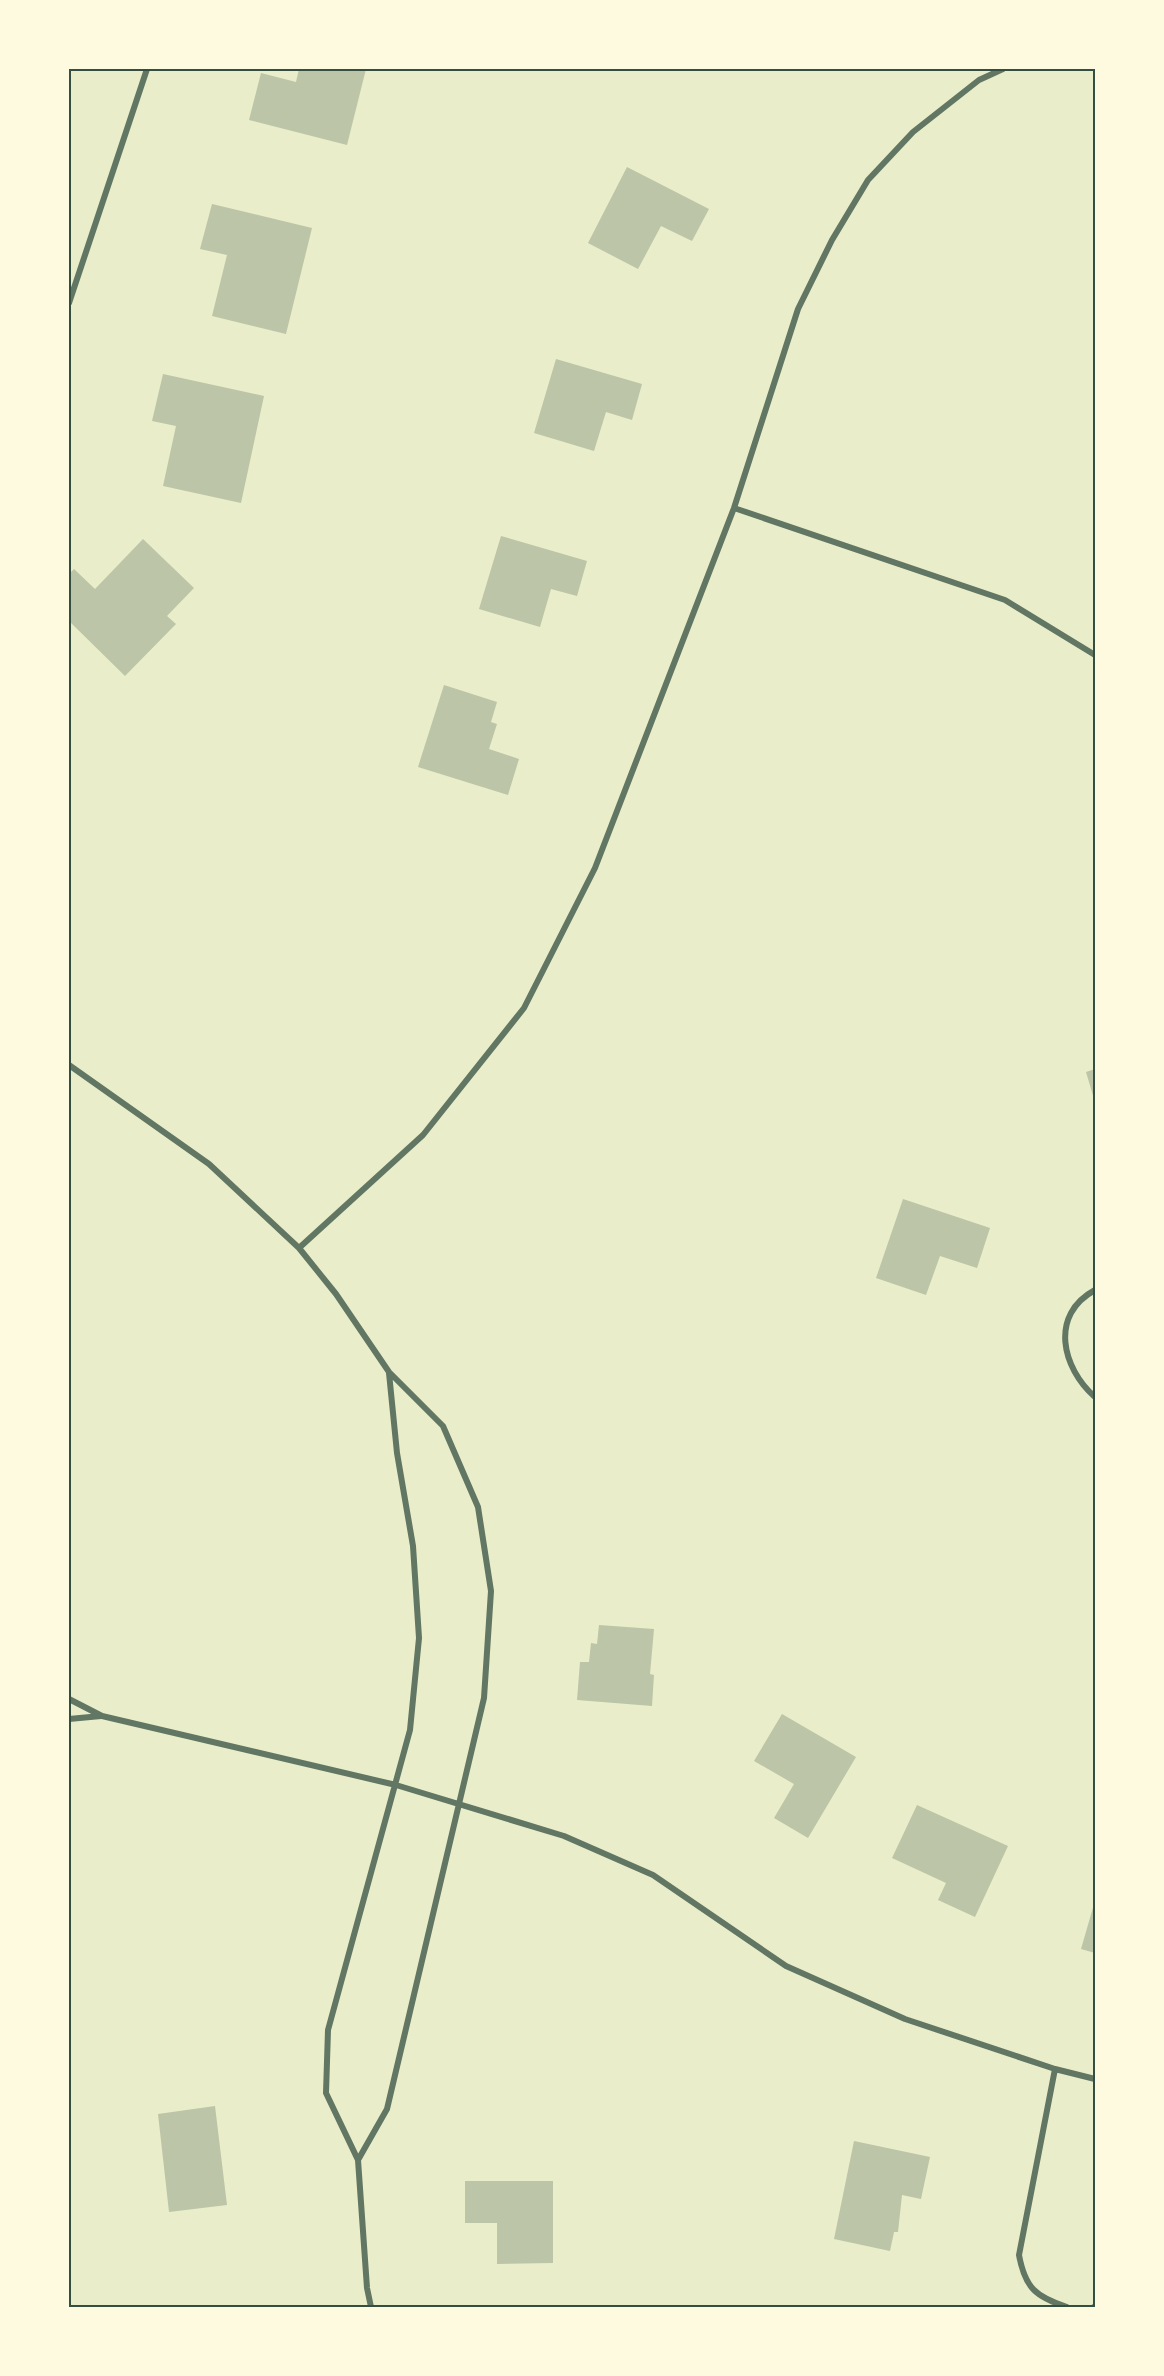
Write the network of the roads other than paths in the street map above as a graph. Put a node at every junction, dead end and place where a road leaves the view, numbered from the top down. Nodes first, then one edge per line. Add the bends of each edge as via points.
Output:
1 (147, 69) edge
2 (1003, 69) edge
3 (69, 303) edge
4 (734, 508) junction
5 (1095, 656) edge
6 (69, 1065) edge
7 (298, 1248) junction
8 (1095, 1290) edge
9 (388, 1372) junction
10 (1095, 1397) edge
11 (69, 1699) edge
12 (102, 1716) junction
13 (69, 1719) edge
14 (396, 1785) junction
15 (460, 1804) junction
16 (1054, 2069) junction
17 (1095, 2079) edge
18 (358, 2160) junction
19 (371, 2307) edge
20 (1067, 2307) edge

1 - 3 street
2 - 4 street via 979,80 913,132 862,190 798,309
4 - 5 street via 1005,600
4 - 7 street via 595,868 524,1008 423,1135
6 - 7 street via 209,1164
7 - 9 street via 336,1294
8 - 10 street via 1073,1309 1066,1326 1065,1345 1079,1383
9 - 14 street via 413,1546 419,1638 410,1730
9 - 15 street via 443,1426 478,1507 491,1591 484,1698
11 - 12 street
12 - 13 street
12 - 14 street
14 - 15 street
14 - 18 street via 328,2030 326,2093
15 - 16 street via 564,1836 653,1875 786,1966 905,2019
15 - 18 street via 387,2109
16 - 17 street
16 - 20 street via 1019,2255 1023,2275 1033,2290 1041,2298
18 - 19 street

